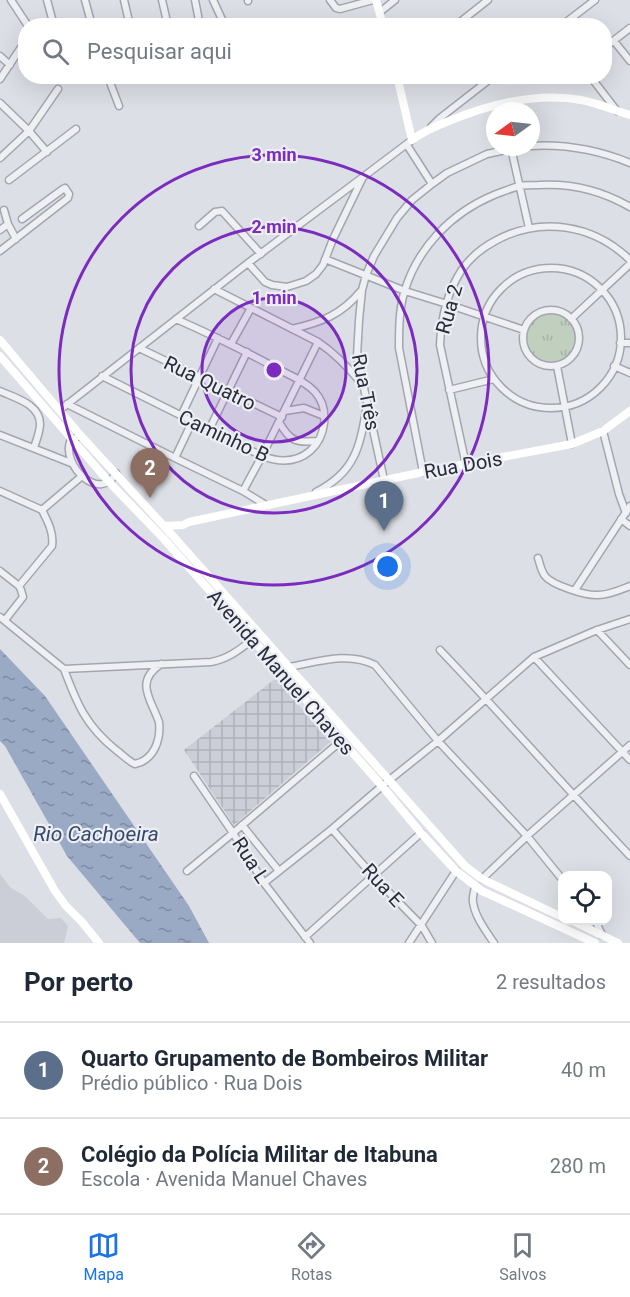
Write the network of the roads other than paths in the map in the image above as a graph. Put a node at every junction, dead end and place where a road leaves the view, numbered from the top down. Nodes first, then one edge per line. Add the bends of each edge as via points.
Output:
1 (11, 0) edge
2 (47, 0) edge
3 (85, 0) edge
4 (124, 0) edge
5 (162, 0) edge
6 (195, 0) edge
7 (213, 0) edge
8 (330, 0) edge
9 (375, 0) edge
10 (394, 0) edge
11 (488, 0) edge
12 (595, 0) edge
13 (380, 12) junction
14 (23, 18) edge
15 (52, 18) edge
16 (90, 18) edge
17 (128, 18) edge
18 (166, 18) edge
19 (198, 18) edge
20 (221, 18) edge
21 (381, 18) edge
22 (464, 18) edge
23 (571, 18) edge
24 (630, 28) edge
25 (614, 40) joint
26 (18, 52) edge
27 (0, 56) edge
28 (630, 62) edge
29 (10, 65) junction
30 (0, 79) edge
31 (111, 84) edge
32 (398, 84) edge
33 (484, 84) edge
34 (596, 84) edge
35 (58, 89) dead end
36 (0, 103) edge
37 (119, 106) dead end
38 (617, 111) junction
39 (630, 114) edge
40 (431, 128) junction
41 (76, 129) dead end
42 (29, 131) junction
43 (409, 142) junction
44 (540, 146) edge
45 (47, 152) junction
46 (486, 154) edge
47 (513, 156) edge
48 (0, 158) edge
49 (630, 163) edge
50 (363, 177) junction
51 (9, 180) dead end
52 (432, 184) junction
53 (519, 186) junction
54 (630, 207) edge
55 (4, 210) dead end
56 (22, 219) dead end
57 (8, 224) junction
58 (199, 226) dead end
59 (529, 228) junction
60 (0, 230) edge
61 (16, 239) junction
62 (630, 248) edge
63 (0, 251) edge
64 (261, 254) junction
65 (325, 259) junction
66 (628, 259) edge
67 (248, 263) junction
68 (366, 275) junction
69 (214, 290) junction
70 (362, 290) junction
71 (405, 291) junction
72 (601, 291) junction
73 (447, 304) junction
74 (250, 308) junction
75 (484, 317) junction
76 (176, 319) junction
77 (571, 319) junction
78 (292, 329) junction
79 (524, 330) junction
80 (218, 338) junction
81 (0, 340) edge
82 (318, 342) junction
83 (620, 343) junction
84 (630, 343) edge
85 (231, 344) junction
86 (139, 348) junction
87 (247, 352) junction
88 (0, 356) edge
89 (557, 366) junction
90 (614, 366) junction
91 (630, 373) edge
92 (102, 376) junction
93 (200, 378) junction
94 (494, 379) junction
95 (299, 380) junction
96 (364, 387) junction
97 (449, 390) junction
98 (0, 391) edge
99 (228, 392) junction
100 (368, 401) junction
101 (67, 404) junction
102 (566, 407) junction
103 (60, 410) junction
104 (630, 411) edge
105 (181, 416) junction
106 (282, 416) junction
107 (324, 416) junction
108 (192, 422) junction
109 (209, 430) junction
110 (603, 431) junction
111 (0, 435) edge
112 (81, 436) junction
113 (72, 440) junction
114 (317, 441) junction
115 (572, 444) junction
116 (34, 448) junction
117 (262, 456) junction
118 (175, 458) junction
119 (71, 463) junction
120 (466, 465) junction
121 (423, 472) junction
122 (116, 473) junction
123 (82, 476) junction
124 (384, 480) junction
125 (109, 482) junction
126 (243, 490) junction
127 (0, 491) edge
128 (309, 496) junction
129 (266, 505) junction
130 (630, 506) edge
131 (42, 510) junction
132 (626, 513) junction
133 (621, 519) junction
134 (183, 525) junction
135 (164, 526) junction
136 (630, 526) edge
137 (173, 536) junction
138 (163, 538) junction
139 (538, 558) dead end
140 (0, 571) edge
141 (19, 586) junction
142 (630, 586) edge
143 (575, 590) junction
144 (3, 619) edge
145 (630, 619) edge
146 (597, 630) junction
147 (252, 640) junction
148 (440, 650) dead end
149 (534, 657) junction
150 (161, 664) junction
151 (630, 665) edge
152 (289, 667) junction
153 (64, 669) junction
154 (486, 698) junction
155 (341, 741) junction
156 (438, 741) junction
157 (630, 745) edge
158 (622, 752) junction
159 (630, 760) edge
160 (194, 776) dead end
161 (390, 780) junction
162 (382, 786) junction
163 (0, 794) edge
164 (573, 796) junction
165 (242, 825) junction
166 (332, 829) junction
167 (233, 833) junction
168 (421, 833) junction
169 (526, 836) junction
170 (630, 856) edge
171 (187, 871) dead end
172 (279, 871) junction
173 (456, 871) junction
174 (558, 874) edge
175 (373, 876) junction
176 (482, 879) junction
177 (264, 883) junction
178 (475, 887) junction
179 (558, 915) edge
180 (580, 925) edge
181 (597, 925) edge
182 (422, 926) junction
183 (602, 935) junction
184 (305, 937) junction
185 (99, 943) edge
186 (310, 943) edge
187 (409, 943) edge
188 (432, 943) edge
189 (494, 943) edge
190 (596, 943) edge
191 (618, 943) edge

1 - 14 street
2 - 15 street
3 - 16 street
4 - 17 street
5 - 18 street
6 - 19 street
7 - 20 street
8 - 9 street via 340,9
9 - 13 main road
10 - 13 street
11 - 22 street
12 - 23 street
13 - 21 main road
24 - 25 street
25 - 28 street
26 - 29 street
27 - 29 street
29 - 30 street
31 - 37 street
32 - 43 main road
33 - 40 street
34 - 38 street
35 - 42 street
36 - 42 street
38 - 39 main road
38 - 40 main road via 581,100 526,99 472,111
40 - 43 main road
41 - 45 street
42 - 45 street
42 - 48 street
43 - 50 street
43 - 52 street
44 - 49 street via 597,151
45 - 51 street
46 - 52 street, Rua Três
47 - 53 street
50 - 64 street
50 - 65 street
52 - 68 street, Rua Três via 397,218
53 - 54 street via 552,184 587,189
53 - 59 street
53 - 71 street via 468,208 441,230 419,259
55 - 57 street
56 - 61 street via 63,189 69,193 68,198
57 - 60 street
57 - 61 street
58 - 64 street via 222,211
59 - 66 street, Rua 2 via 577,229 602,238
59 - 73 street, Rua 2 via 502,237 475,255 455,281
61 - 63 street
62 - 66 street
64 - 67 street
65 - 67 street via 316,274 287,287 265,282
65 - 68 street
66 - 72 street
67 - 69 street
68 - 70 street, Rua Três
68 - 71 street
69 - 74 street
69 - 76 street
70 - 78 street via 335,315
70 - 96 street, Rua Três via 357,356
71 - 73 street
71 - 121 street via 400,308 399,348
72 - 75 street via 582,276 567,271 536,270 507,284
72 - 77 street
72 - 83 street via 617,318
73 - 75 street
73 - 97 street, Rua 2 via 440,345
74 - 78 street
74 - 85 street
75 - 79 street
75 - 94 street via 482,349
76 - 80 street
76 - 86 street
77 - 79 street via 557,311 545,311 533,316
77 - 89 street via 578,333 578,347
78 - 82 street
79 - 89 street via 523,343 530,357 544,366
80 - 85 street
80 - 93 street
81 - 103 main road, Avenida Manuel Chaves
82 - 95 street
82 - 96 street via 332,351
83 - 84 street
83 - 90 street
85 - 87 street
86 - 92 street
86 - 93 street, Rua Quatro
87 - 95 street
87 - 99 street
88 - 113 main road, Avenida Manuel Chaves
89 - 102 street
90 - 91 street
90 - 102 street via 595,392
92 - 101 street
92 - 105 street, Caminho B
93 - 99 street, Rua Quatro
93 - 105 street
94 - 97 street
94 - 102 street via 511,396 526,403 542,408
95 - 106 street
95 - 107 street via 314,390
96 - 100 street, Rua Três
97 - 120 street, Rua 2
98 - 116 street via 26,403 38,414 40,426
99 - 106 street, Rua Quatro
99 - 109 street
100 - 124 street, Rua Três
100 - 128 street via 362,434 350,466 330,485
101 - 103 street
101 - 118 street
102 - 115 street
103 - 112 main road, Avenida Manuel Chaves
104 - 110 main road, Rua Dois
105 - 108 street, Caminho B
106 - 107 street via 304,408
106 - 114 street via 290,438
106 - 117 street
107 - 114 street via 323,431
108 - 109 street, Caminho B
108 - 118 street
109 - 117 street, Caminho B
110 - 115 main road, Rua Dois
110 - 132 street
111 - 116 street
112 - 113 street
112 - 122 main road, Avenida Manuel Chaves
113 - 119 street via 68,451
113 - 125 main road, Avenida Manuel Chaves
114 - 117 street, Caminho B via 307,453 294,459 282,462
115 - 120 main road, Rua Dois
116 - 119 street
117 - 126 street
118 - 126 street
119 - 123 street
120 - 121 main road, Rua Dois
121 - 124 main road, Rua Dois
122 - 125 street
122 - 135 main road, Avenida Manuel Chaves
123 - 125 street via 96,484
123 - 131 street
124 - 128 main road, Rua Dois
125 - 138 main road, Avenida Manuel Chaves
126 - 129 street
127 - 131 street
128 - 129 main road, Rua Dois
129 - 134 main road, Rua Dois
130 - 132 street
131 - 141 street via 52,533 52,546
132 - 133 street
133 - 136 street
133 - 143 street
134 - 135 main road, Rua Dois
134 - 137 main road
135 - 137 main road, Avenida Manuel Chaves
137 - 138 main road
137 - 152 main road, Avenida Manuel Chaves
138 - 147 main road, Avenida Manuel Chaves
139 - 143 street via 546,577
140 - 141 street
141 - 144 street via 23,597
142 - 143 street via 594,596
144 - 153 street
145 - 146 street
146 - 149 street
146 - 151 street
147 - 150 street via 222,660
147 - 155 main road, Avenida Manuel Chaves
148 - 154 street
149 - 154 street
149 - 158 street
150 - 153 street
150 - 153 street via 148,676 146,688 159,722 157,741 152,755 135,764 101,738 88,722
152 - 156 street via 338,658 365,660 375,665
152 - 161 main road, Avenida Manuel Chaves
154 - 156 street
154 - 164 street
155 - 162 main road, Avenida Manuel Chaves
155 - 165 street
156 - 161 street
156 - 169 street
157 - 158 street
158 - 159 street
158 - 164 street
160 - 167 street, Rua L
161 - 162 street
161 - 176 main road, Avenida Manuel Chaves via 465,866
162 - 166 street
162 - 168 main road, Avenida Manuel Chaves
163 - 185 main road via 55,891
164 - 169 street
164 - 170 street
165 - 167 street
165 - 172 street
166 - 172 street
166 - 175 street, Rua E
167 - 171 street
167 - 177 street, Rua L
168 - 173 main road, Avenida Manuel Chaves
168 - 175 street
169 - 174 street
169 - 176 street
172 - 177 street
173 - 178 main road, Avenida Manuel Chaves
173 - 182 street
175 - 182 street, Rua E
175 - 184 street
176 - 179 main road, Avenida Manuel Chaves
177 - 184 street, Rua L
178 - 189 street via 473,905
178 - 190 main road, Avenida Manuel Chaves
180 - 183 main road
181 - 183 street
182 - 187 street
182 - 188 street, Rua E
183 - 191 main road
184 - 186 street, Rua L

